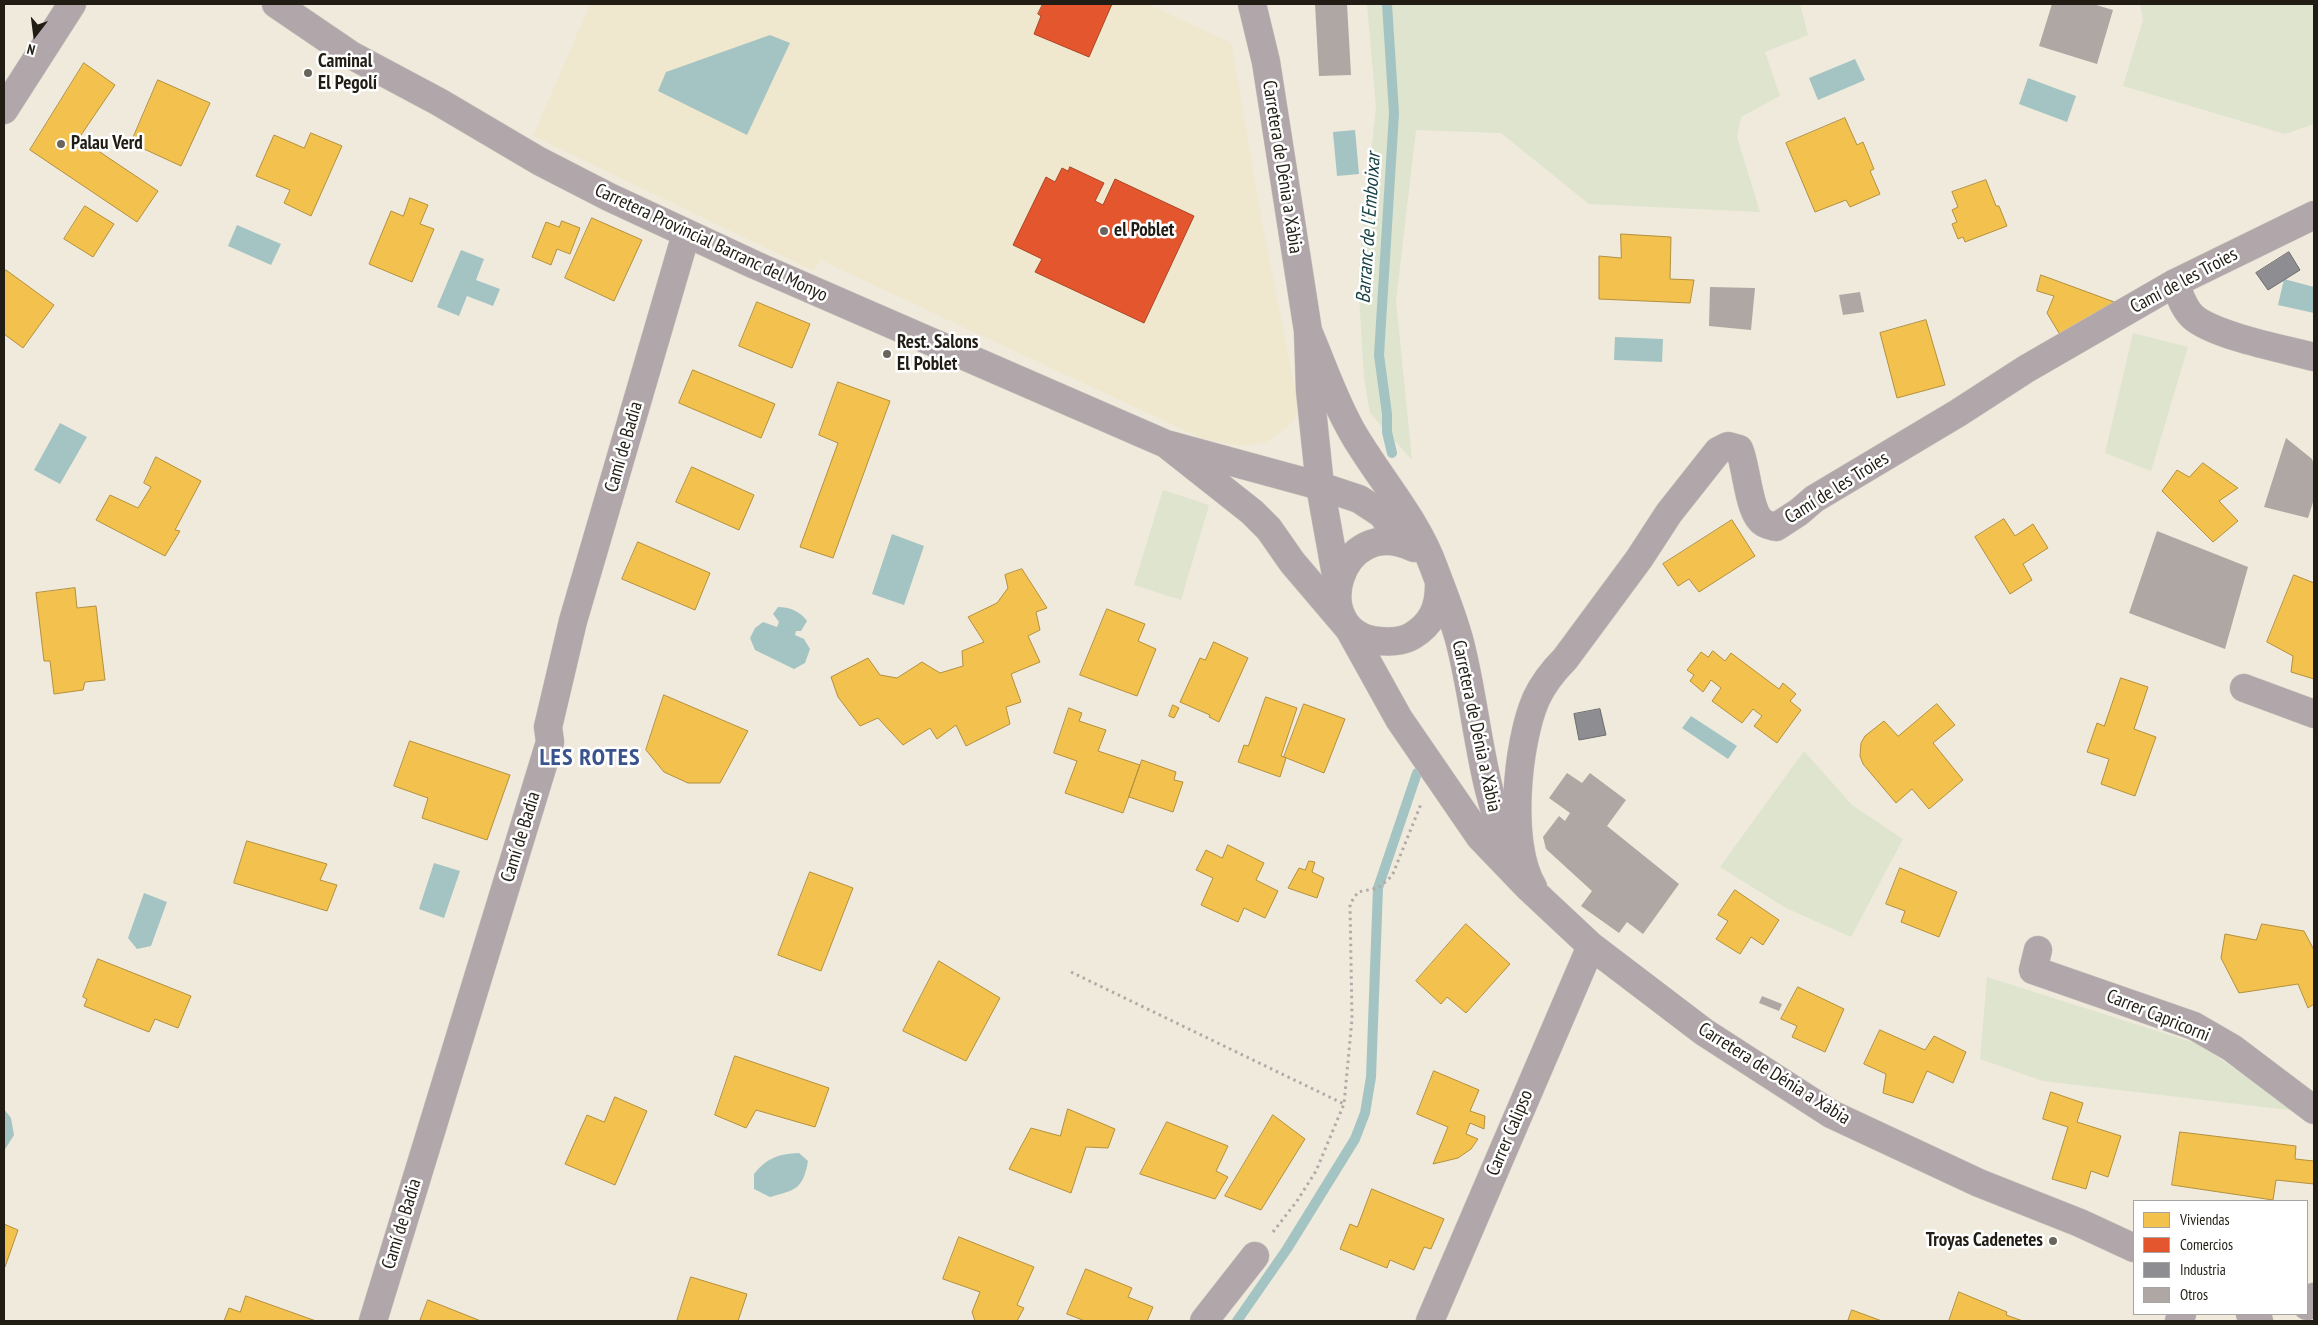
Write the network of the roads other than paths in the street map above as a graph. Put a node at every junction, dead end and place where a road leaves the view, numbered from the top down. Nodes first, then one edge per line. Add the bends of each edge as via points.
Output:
1 (72, 4) edge
2 (276, 4) edge
3 (1252, 4) edge
4 (4, 110) edge
5 (2314, 215) edge
6 (686, 234) junction
7 (2175, 283) junction
8 (1308, 331) junction
9 (2314, 357) edge
10 (1166, 444) junction
11 (1320, 486) junction
12 (1406, 533) junction
13 (1435, 573) junction
14 (1338, 586) junction
15 (1349, 629) junction
16 (2244, 688) dead end
17 (2314, 714) edge
18 (1534, 892) junction
19 (1591, 946) junction
20 (2038, 950) dead end
21 (2314, 1110) edge
22 (2133, 1248) edge
23 (1255, 1256) road end
24 (373, 1321) edge
25 (1204, 1321) edge
26 (1430, 1321) edge

1 - 4 street
2 - 6 street, Carretera Provincial Barranc del Monyo via 351,55 539,161
3 - 8 street, Carretera de Dénia a Xàbia via 1266,62
5 - 7 street, Camí de les Troies
6 - 10 street, Carretera Provincial Barranc del Monyo
6 - 24 street, Camí de Badia via 574,621 548,727 550,742
7 - 9 street via 2186,309 2206,325
7 - 18 street, Camí de les Troies via 1814,498 1776,527 1763,523 1756,515 1739,448 1728,446 1718,451 1669,513 1565,659 1550,674 1536,699 1524,742 1518,789 1522,862
8 - 11 street, Carretera de Dénia a Xàbia via 1310,390
8 - 12 street, Carretera de Dénia a Xàbia via 1345,420
10 - 11 street, Carretera Provincial Barranc del Monyo
10 - 15 street, Carretera Provincial Barranc del Monyo via 1257,516
11 - 12 street, Carretera Provincial Barranc del Monyo via 1359,499
11 - 14 street, Carretera de Dénia a Xàbia
12 - 13 street
12 - 14 street via 1368,545 1351,556 1342,569
13 - 15 street via 1439,602 1422,630 1408,638 1390,642 1364,638
13 - 18 street, Carretera de Dénia a Xàbia via 1462,649 1484,777 1500,832
14 - 15 street via 1342,616
15 - 18 street, Carretera de Dénia a Xàbia via 1399,719 1475,830
16 - 17 street
18 - 19 street, Carretera de Dénia a Xàbia
19 - 22 street, Carretera de Dénia a Xàbia via 1704,1032 1831,1114 1979,1183
19 - 26 street, Carrer Calipso
20 - 21 street, Carrer Capricorni via 2034,970 2194,1026 2232,1048
23 - 25 street

